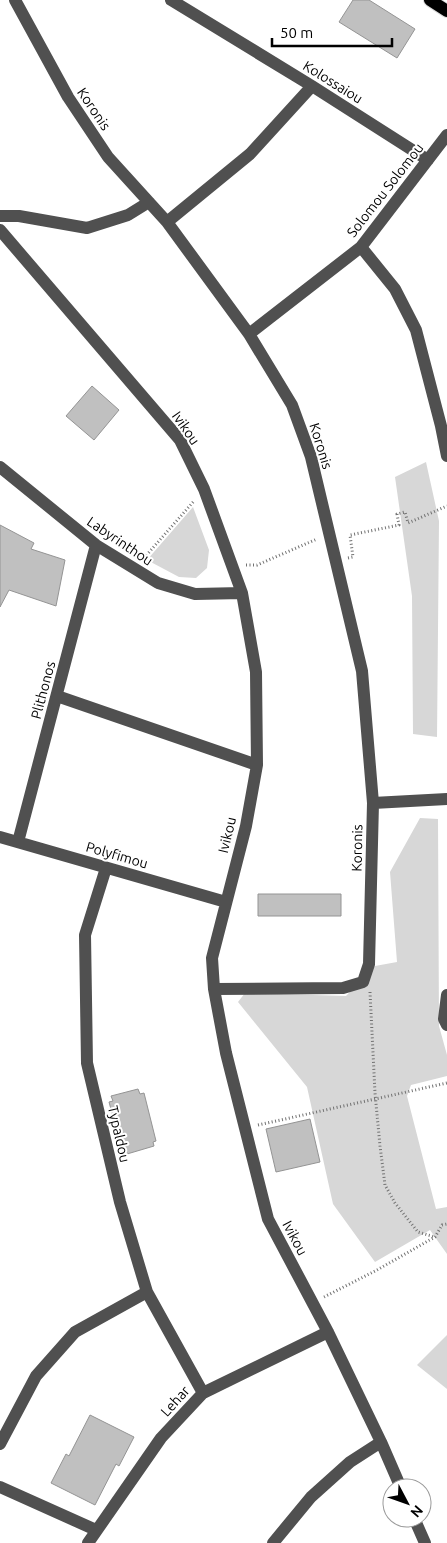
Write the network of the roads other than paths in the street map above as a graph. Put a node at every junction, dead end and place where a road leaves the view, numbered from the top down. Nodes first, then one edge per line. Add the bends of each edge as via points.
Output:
1 (16, 0) edge
2 (171, 0) edge
3 (430, 0) edge
4 (447, 11) edge
5 (312, 86) junction
6 (447, 135) edge
7 (428, 160) junction
8 (149, 202) junction
9 (0, 216) edge
10 (168, 222) junction
11 (0, 230) edge
12 (361, 247) junction
13 (249, 334) junction
14 (447, 456) edge
15 (2, 473) edge
16 (96, 545) junction
17 (242, 593) junction
18 (57, 696) junction
19 (257, 765) junction
20 (447, 799) edge
21 (373, 803) junction
22 (0, 837) edge
23 (18, 842) junction
24 (106, 868) junction
25 (226, 902) junction
26 (214, 988) junction
27 (447, 995) edge
28 (447, 1026) edge
29 (147, 1292) junction
30 (328, 1332) junction
31 (203, 1392) junction
32 (381, 1442) junction
33 (0, 1444) edge
34 (397, 1478) edge
35 (0, 1487) edge
36 (418, 1528) edge
37 (96, 1530) junction
38 (88, 1543) edge
39 (273, 1543) edge
40 (425, 1543) edge

1 - 8 street, Koronis via 68,97 108,157
2 - 5 street, Kolossaiou
3 - 4 main road
5 - 7 street, Kolossaiou
5 - 10 street via 250,154
6 - 7 street, Solomou Solomou
7 - 12 street, Solomou Solomou
8 - 9 street via 128,215 87,228 19,216
8 - 10 street, Koronis
10 - 13 street, Koronis
11 - 17 street, Ivikou via 180,440 204,489
12 - 13 street, Solomou Solomou
12 - 14 street via 396,288 416,330
13 - 21 street, Koronis via 292,405 310,457 362,671
15 - 16 street, Labyrinthou
16 - 17 street, Labyrinthou via 158,584 195,594
16 - 18 street, Plithonos
17 - 19 street, Ivikou via 256,672
18 - 19 street
18 - 23 street, Plithonos
19 - 25 street, Ivikou via 246,826
20 - 21 street
21 - 26 street, Koronis via 369,964 363,982 343,988
22 - 23 street, Polyfimou
23 - 24 street, Polyfimou
24 - 25 street, Polyfimou
24 - 29 street, Typaldou via 86,935 87,1063 120,1202
25 - 26 street, Ivikou via 212,958
26 - 30 street, Ivikou via 226,1053 268,1219
27 - 28 street via 444,1019
29 - 31 street, Typaldou
29 - 33 street via 75,1332 36,1376
30 - 31 street, Lehar
30 - 32 street, Ivikou
31 - 37 street, Lehar via 161,1438
32 - 34 street, Ivikou
32 - 39 street via 350,1462 311,1498
35 - 37 street
36 - 40 street
37 - 38 street, Lehar

